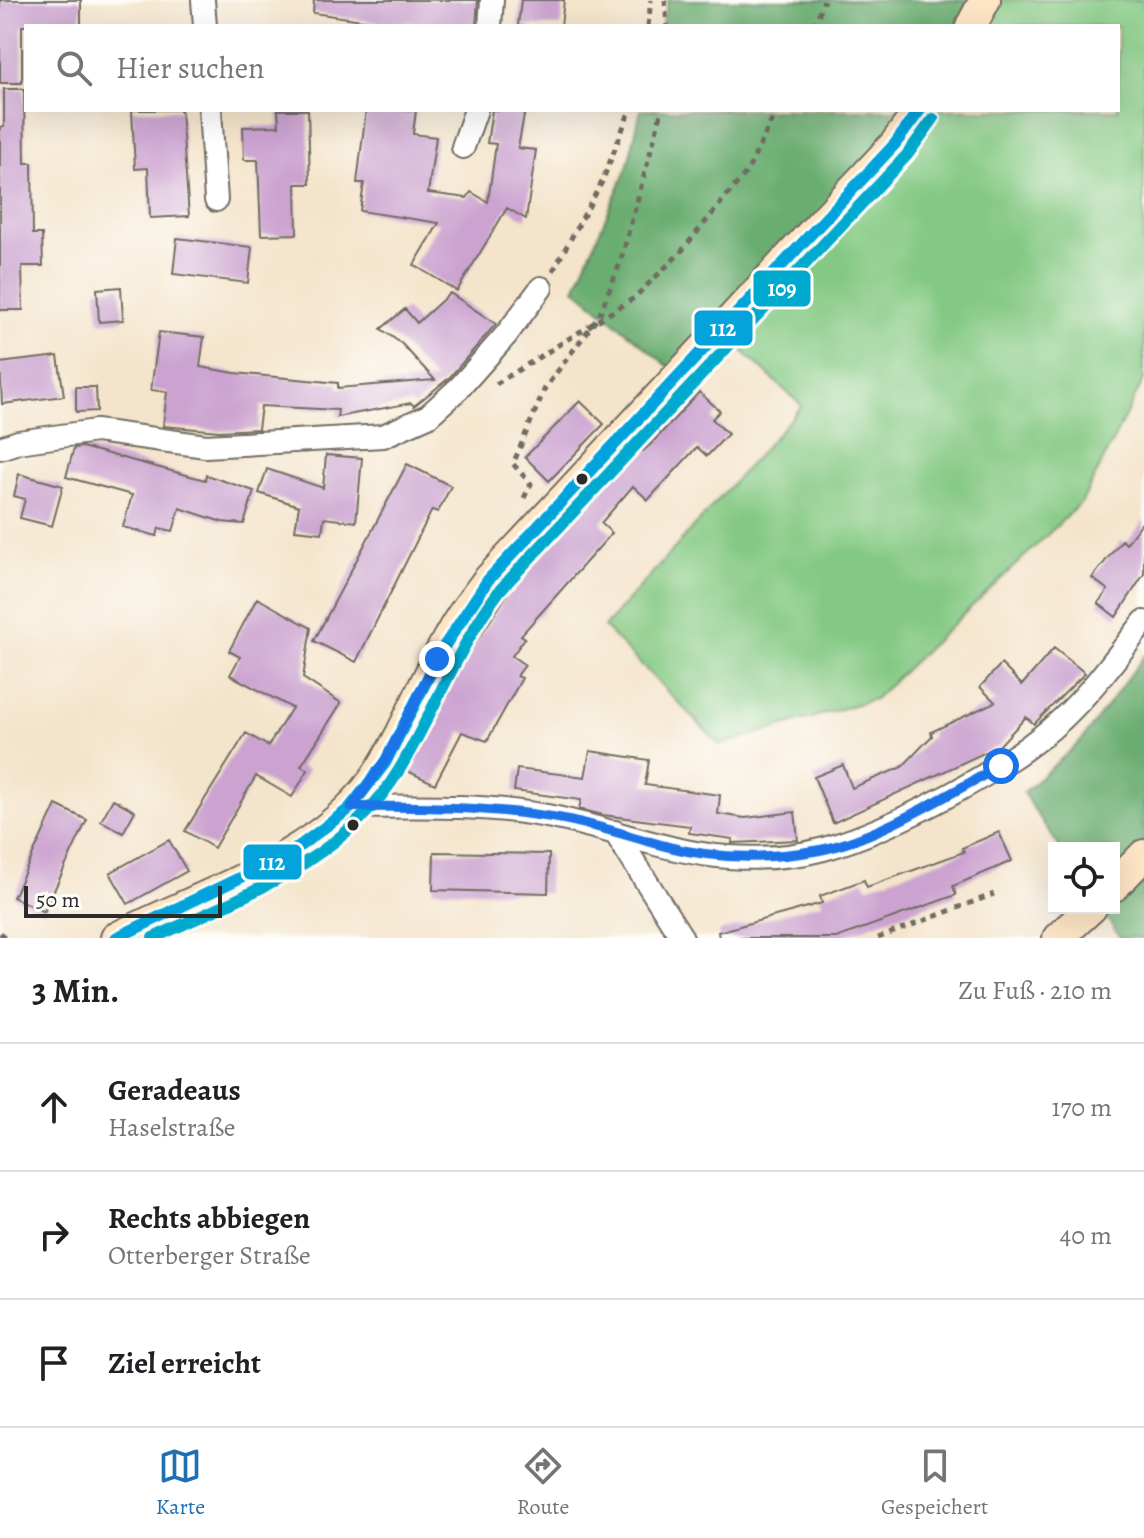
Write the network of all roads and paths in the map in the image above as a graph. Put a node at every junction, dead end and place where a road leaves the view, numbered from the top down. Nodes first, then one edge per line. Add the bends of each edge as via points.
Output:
1 (203, 0) edge
2 (492, 0) edge
3 (651, 0) edge
4 (665, 0) edge
5 (824, 0) edge
6 (985, 0) edge
7 (205, 24) edge
8 (490, 24) edge
9 (648, 24) edge
10 (667, 24) edge
11 (815, 24) edge
12 (972, 24) edge
13 (210, 112) edge
14 (475, 112) edge
15 (629, 112) edge
16 (661, 112) edge
17 (776, 112) edge
18 (918, 112) edge
19 (463, 147) dead end
20 (216, 200) dead end
21 (541, 288) joint
22 (599, 316) junction
23 (459, 388) junction
24 (0, 448) edge
25 (546, 518) junction
26 (1144, 622) edge
27 (352, 807) junction
28 (615, 832) junction
29 (1144, 855) edge
30 (1120, 880) edge
31 (994, 894) dead end
32 (1084, 914) edge
33 (0, 933) edge
34 (5, 938) edge
35 (116, 938) edge
36 (682, 938) edge
37 (878, 938) edge
38 (1058, 938) edge

1 - 7 street
2 - 8 street
3 - 9 path
4 - 10 path
5 - 11 path
6 - 12 street
13 - 20 street
14 - 19 street
15 - 21 path via 602,182
16 - 22 path via 620,263
17 - 22 path via 748,170 680,253 634,298
18 - 25 street via 873,168
21 - 23 street
22 - 23 path via 475,399
22 - 25 path via 545,388 513,464 531,484 523,501
23 - 24 street via 428,416 383,436 206,446 96,431
25 - 27 street via 488,580 454,628 387,758
26 - 28 street via 1098,680 1041,737 1001,766 874,830 824,849 770,857 728,857
27 - 28 street via 460,808 554,817
27 - 35 street via 305,844
28 - 36 street
29 - 30 street
31 - 37 path
32 - 38 street
33 - 34 path

